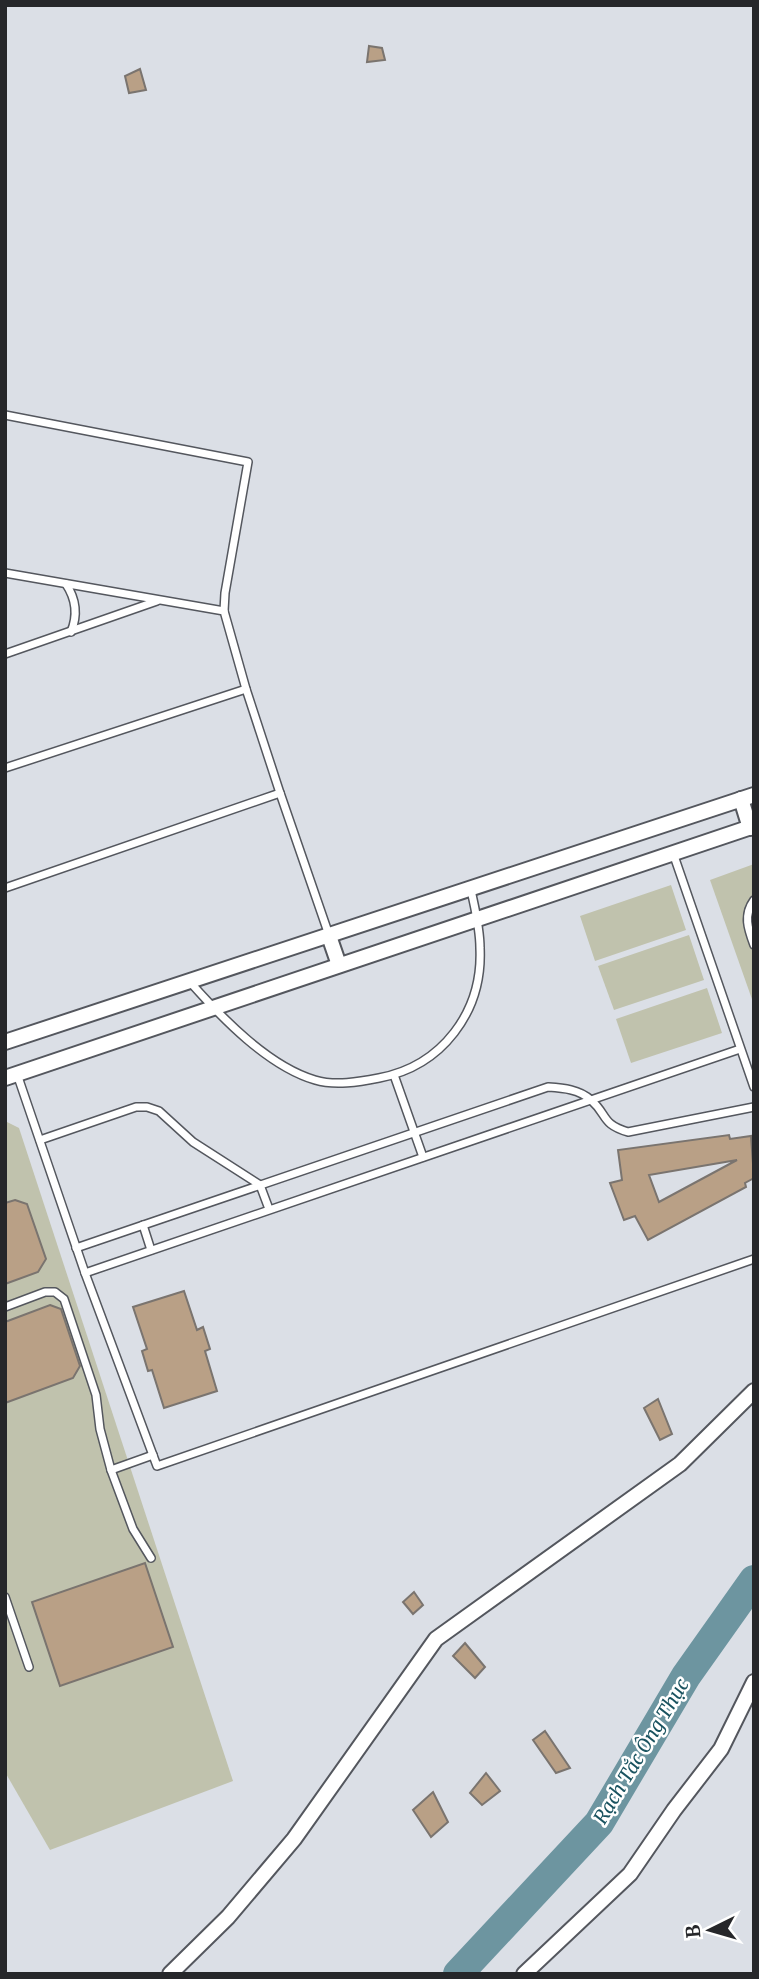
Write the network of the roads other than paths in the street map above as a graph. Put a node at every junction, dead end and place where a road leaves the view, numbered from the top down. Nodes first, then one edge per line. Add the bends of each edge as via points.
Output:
1 (5, 415) edge
2 (5, 573) edge
3 (65, 584) junction
4 (158, 601) junction
5 (224, 611) junction
6 (70, 632) junction
7 (5, 654) edge
8 (246, 689) junction
9 (5, 768) edge
10 (280, 793) junction
11 (748, 797) edge
12 (752, 831) edge
13 (672, 852) junction
14 (5, 888) edge
15 (471, 890) junction
16 (754, 900) edge
17 (477, 918) junction
18 (329, 936) junction
19 (754, 945) edge
20 (339, 965) junction
21 (190, 982) junction
22 (213, 1008) junction
23 (5, 1042) edge
24 (740, 1049) junction
25 (394, 1075) junction
26 (11, 1076) edge
27 (754, 1087) edge
28 (591, 1100) junction
29 (754, 1107) edge
30 (414, 1133) junction
31 (40, 1140) junction
32 (423, 1157) junction
33 (260, 1185) junction
34 (269, 1209) junction
35 (143, 1225) junction
36 (76, 1248) junction
37 (151, 1250) junction
38 (754, 1259) edge
39 (85, 1273) junction
40 (5, 1307) edge
41 (754, 1391) edge
42 (153, 1455) junction
43 (111, 1470) junction
44 (151, 1558) dead end
45 (5, 1597) edge
46 (29, 1667) dead end
47 (754, 1682) edge
48 (170, 1974) edge
49 (524, 1974) edge

1 - 5 lane via 248,462
2 - 3 lane
3 - 4 lane
3 - 6 lane via 76,607
4 - 5 lane
4 - 6 lane
5 - 8 lane
6 - 7 lane
8 - 9 lane
8 - 10 lane
10 - 14 lane
10 - 18 lane
11 - 12 street
11 - 15 street
12 - 13 street
13 - 17 street
13 - 24 lane
15 - 17 lane
15 - 18 street
16 - 19 lane via 747,912
17 - 20 street
17 - 25 lane via 481,950 476,990 463,1022 435,1054
18 - 20 street
18 - 21 street
20 - 22 street
21 - 22 lane
21 - 23 street
22 - 25 lane via 272,1059 316,1080 351,1083
22 - 26 street
24 - 27 lane
24 - 28 lane
25 - 30 lane
26 - 31 lane
28 - 29 lane via 605,1121 628,1132
28 - 30 lane via 573,1089 548,1087
28 - 32 lane
30 - 32 lane
30 - 33 lane
31 - 33 lane via 147,1107 159,1111 194,1142
31 - 36 lane
32 - 34 lane
33 - 34 lane
33 - 35 lane
34 - 37 lane
35 - 36 lane
35 - 37 lane
36 - 39 lane
37 - 39 lane
38 - 42 lane via 157,1466
39 - 42 lane
40 - 43 lane via 45,1292 55,1292 64,1300 96,1395
41 - 48 street via 681,1464 436,1639 294,1839 228,1917
42 - 43 lane
43 - 44 lane via 133,1529
45 - 46 lane
47 - 49 street via 721,1749 630,1874

